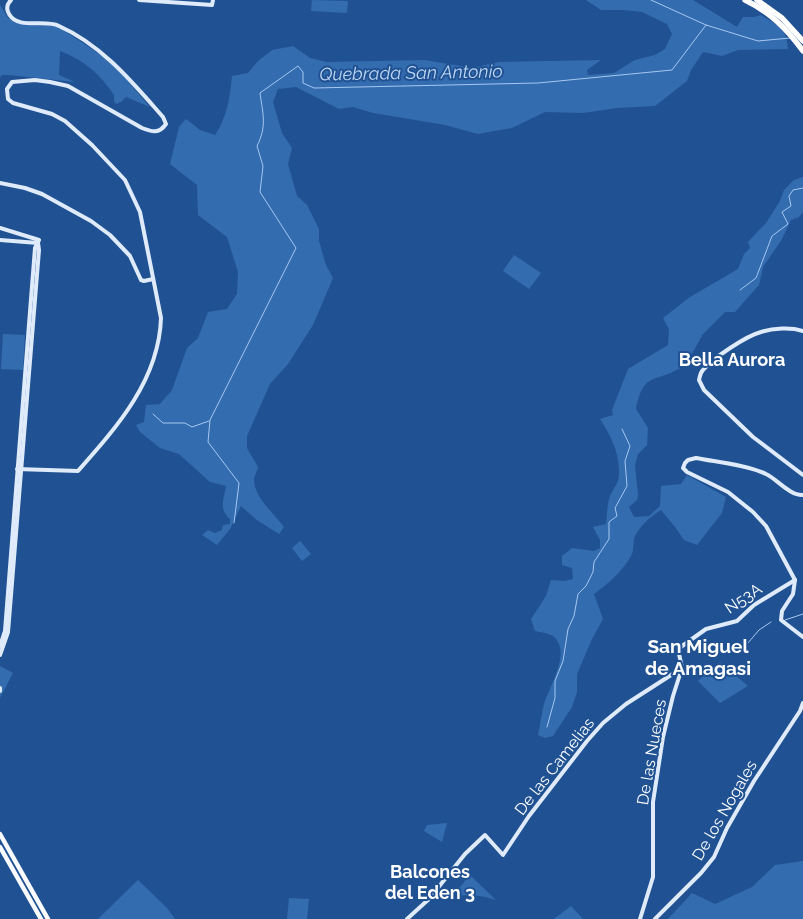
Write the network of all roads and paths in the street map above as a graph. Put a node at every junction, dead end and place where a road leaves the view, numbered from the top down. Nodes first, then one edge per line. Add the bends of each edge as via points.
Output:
1 (10, 0) edge
2 (139, 0) edge
3 (745, 0) edge
4 (757, 0) edge
5 (211, 3) edge
6 (798, 39) edge
7 (803, 51) edge
8 (0, 183) edge
9 (0, 228) edge
10 (0, 240) edge
11 (38, 242) junction
12 (153, 279) junction
13 (803, 330) edge
14 (19, 470) junction
15 (803, 475) edge
16 (803, 496) edge
17 (795, 580) junction
18 (803, 637) edge
19 (0, 646) edge
20 (0, 654) edge
21 (682, 668) junction
22 (803, 703) edge
23 (0, 834) edge
24 (0, 847) edge
25 (41, 919) edge
26 (48, 919) edge
27 (408, 919) edge
28 (640, 919) edge
29 (655, 919) edge

1 - 12 street via 7,11 10,17 26,23 57,24 73,33 122,71 163,117 166,124 162,130 154,132 68,86 35,80 16,81 7,89 8,99 13,103 65,121 92,144 125,180 140,212
2 - 5 street
3 - 6 highway via 772,16
4 - 6 highway via 773,10
6 - 7 highway
8 - 12 street via 42,194 91,221 130,256 141,280
9 - 11 street
10 - 11 street
11 - 14 street
12 - 14 street via 160,336 149,373 121,420 78,471
13 - 15 street via 777,330 752,335 703,369 699,380 704,390 753,437
14 - 19 street via 5,631
14 - 20 street via 8,632
16 - 17 street via 760,471 696,458 688,460 683,468 728,492 763,522
17 - 18 street via 793,594 781,620
17 - 21 street, N53A via 754,605 738,621 706,629 678,650
21 - 27 street, De las Camelias via 603,723 529,816 503,855 485,835
21 - 28 street, De las Nueces via 663,737 653,802 653,877
22 - 29 street, De los Nogales via 746,795 714,857
23 - 26 main road
24 - 25 main road

